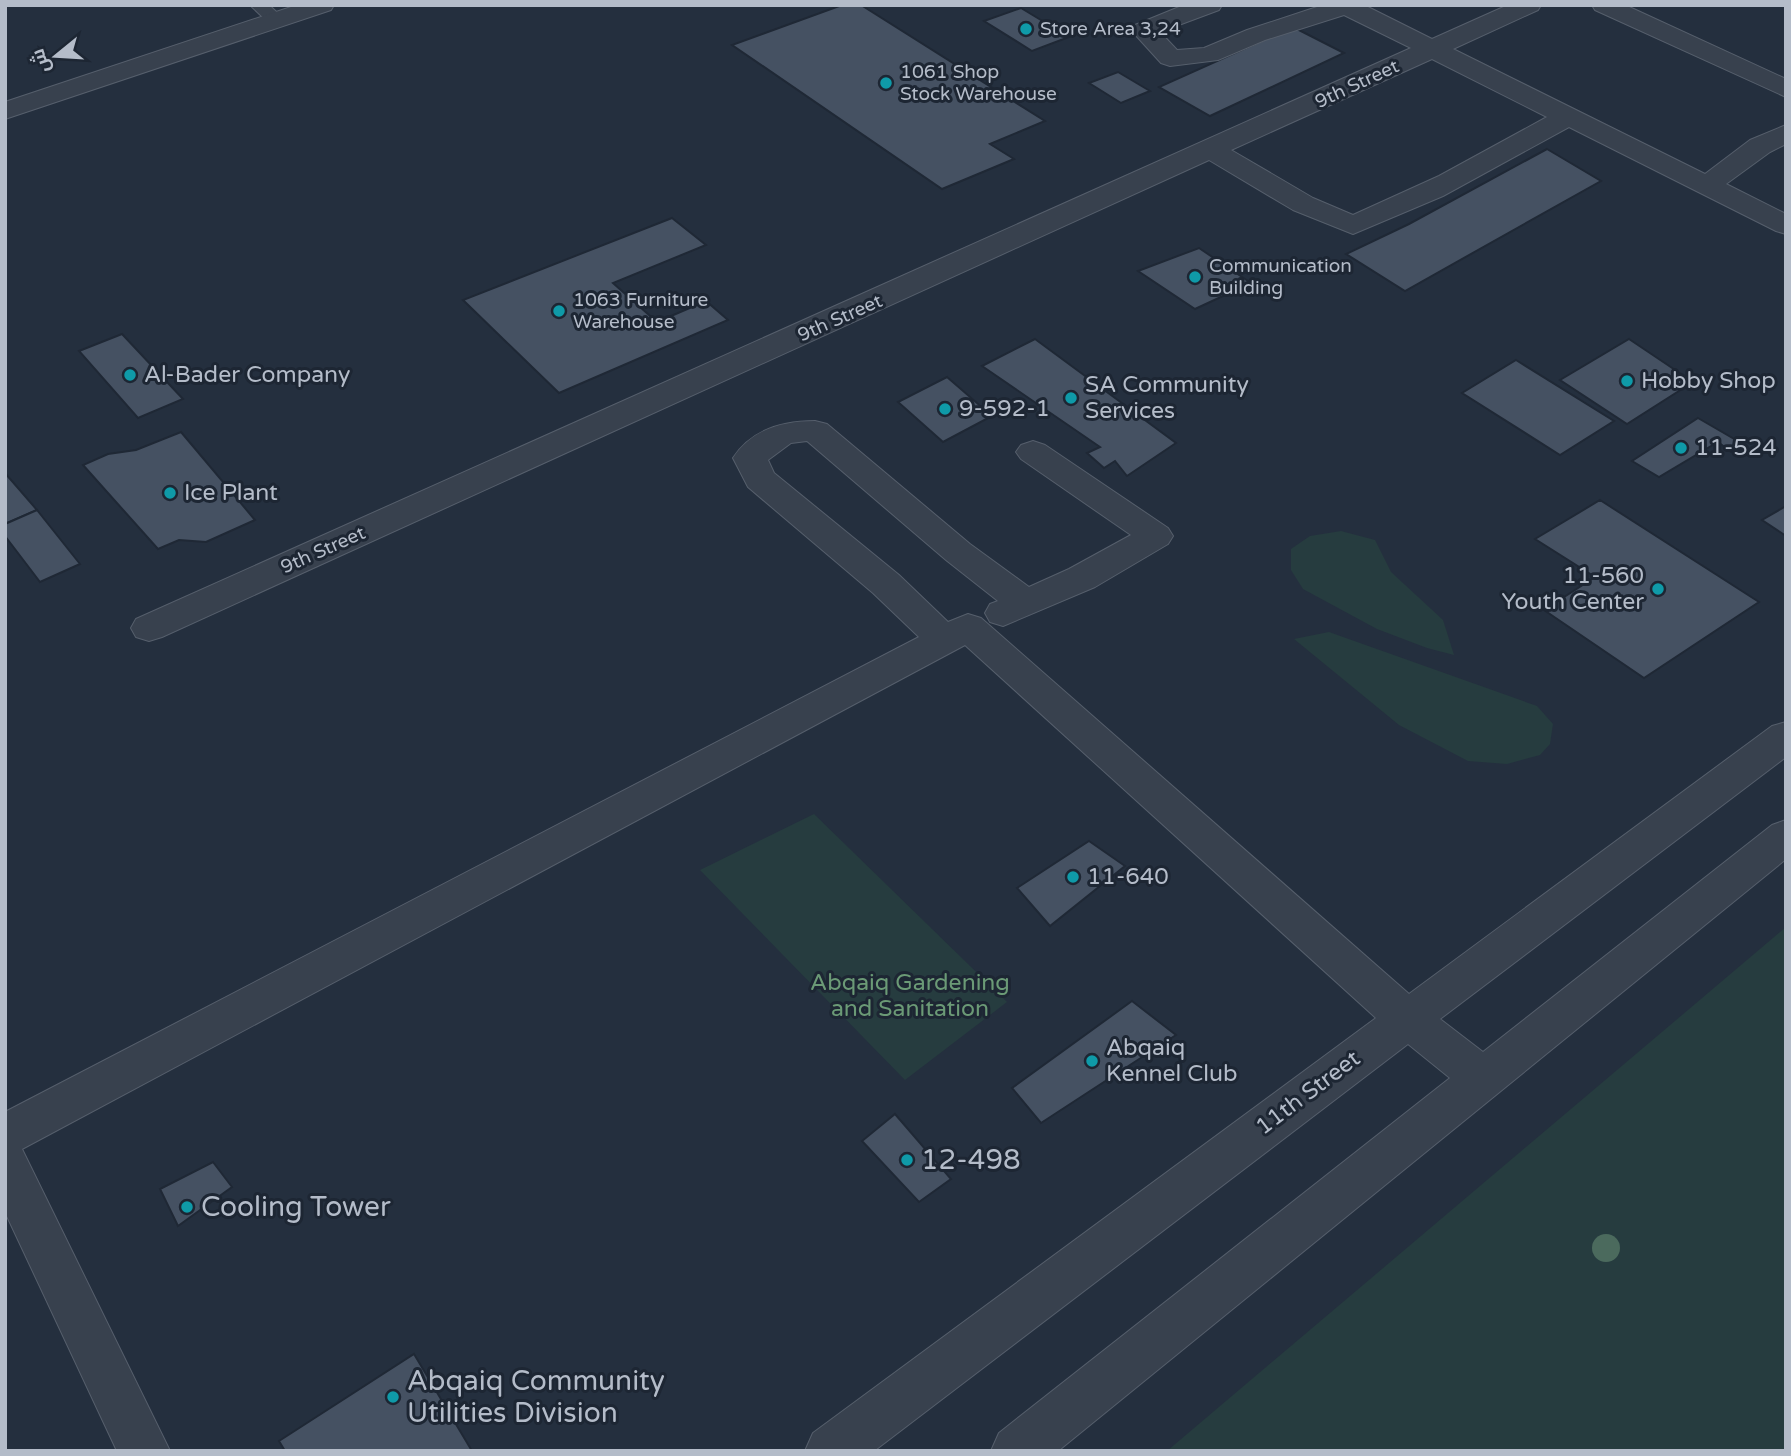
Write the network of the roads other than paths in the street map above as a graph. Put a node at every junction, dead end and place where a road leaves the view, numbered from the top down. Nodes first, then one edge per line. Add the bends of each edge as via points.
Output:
1 (247, 5) edge
2 (322, 5) edge
3 (1210, 5) edge
4 (1530, 5) edge
5 (1604, 5) edge
6 (1345, 6) edge
7 (267, 13) edge
8 (1433, 49) junction
9 (5, 88) edge
10 (1786, 89) edge
11 (5, 111) edge
12 (1571, 117) junction
13 (1786, 133) edge
14 (1212, 150) junction
15 (1707, 185) junction
16 (1786, 225) edge
17 (1033, 452) dead end
18 (1025, 603) junction
19 (149, 628) dead end
20 (956, 634) junction
21 (1786, 736) edge
22 (1786, 836) edge
23 (1407, 1019) junction
24 (1483, 1077) junction
25 (5, 1135) edge
26 (5, 1162) edge
27 (144, 1451) edge
28 (831, 1451) edge
29 (1017, 1451) edge

1 - 9 street
2 - 7 street
3 - 6 street via 1144,30 1170,58 1209,54
4 - 8 street, 9th Street
5 - 10 street
6 - 8 street
7 - 11 street
8 - 12 street
8 - 14 street, 9th Street
12 - 14 street via 1543,126 1452,181 1353,225 1303,204
12 - 15 street
13 - 15 street
14 - 19 street, 9th Street
15 - 16 street
17 - 18 street via 1156,536 1082,578
18 - 20 street
18 - 20 street via 816,430 787,431 750,458 760,479 886,584
20 - 23 street
20 - 25 street
21 - 23 street, 11th Street
22 - 24 street
23 - 24 street
23 - 28 street, 11th Street
24 - 29 street
26 - 27 street

